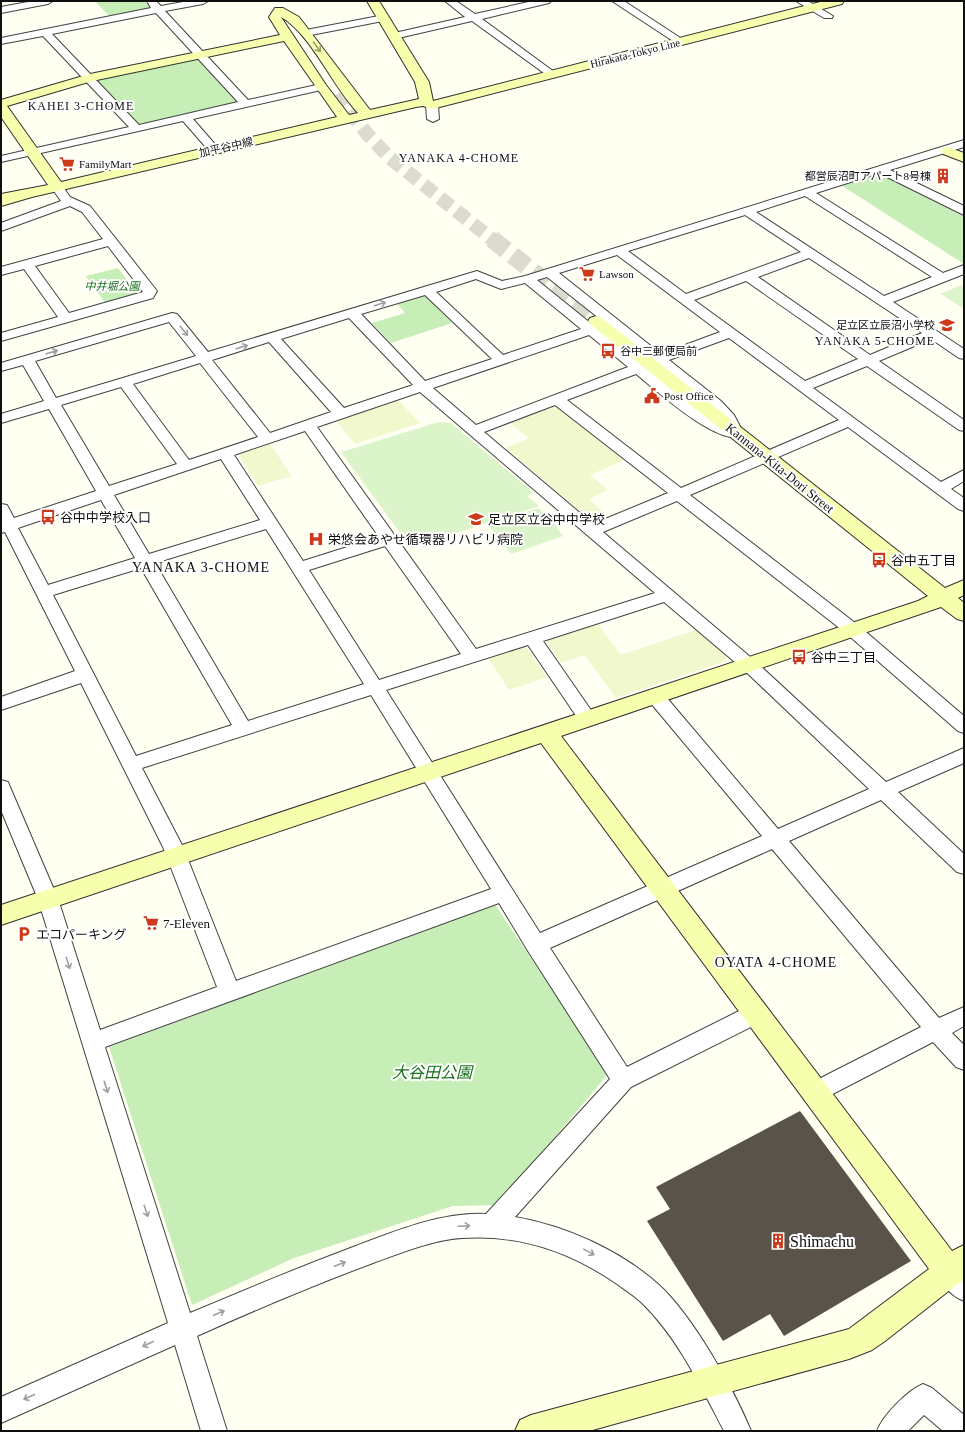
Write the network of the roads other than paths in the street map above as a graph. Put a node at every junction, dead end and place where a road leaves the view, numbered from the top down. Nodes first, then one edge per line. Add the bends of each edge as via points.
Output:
1 (48, 1) edge
2 (150, 1) edge
3 (203, 1) edge
4 (373, 1) edge
5 (450, 1) edge
6 (546, 1) edge
7 (617, 1) edge
8 (801, 1) edge
9 (838, 1) edge
10 (276, 6) edge
11 (813, 8) junction
12 (158, 9) junction
13 (1, 10) edge
14 (828, 16) dead end
15 (384, 18) junction
16 (474, 18) junction
17 (46, 32) junction
18 (306, 32) junction
19 (394, 36) junction
20 (287, 37) junction
21 (1, 41) edge
22 (680, 41) junction
23 (198, 55) junction
24 (552, 74) junction
25 (90, 78) junction
26 (321, 87) junction
27 (337, 94) tunnel mouth
28 (428, 103) junction
29 (1, 104) edge
30 (245, 104) junction
31 (1, 107) edge
32 (367, 114) junction
33 (186, 118) junction
34 (345, 119) junction
35 (433, 119) dead end
36 (138, 128) junction
37 (964, 143) edge
38 (214, 150) junction
39 (946, 150) junction
40 (33, 152) junction
41 (964, 158) edge
42 (1, 160) edge
43 (880, 169) junction
44 (57, 187) junction
45 (807, 192) junction
46 (28, 194) junction
47 (1, 198) edge
48 (1, 202) edge
49 (70, 202) junction
50 (747, 211) junction
51 (964, 211) edge
52 (1, 227) edge
53 (111, 241) junction
54 (618, 250) junction
55 (811, 253) junction
56 (27, 264) junction
57 (964, 269) edge
58 (1, 271) edge
59 (549, 272) junction
60 (748, 276) junction
61 (942, 278) junction
62 (528, 279) junction
63 (427, 290) junction
64 (684, 299) junction
65 (883, 301) junction
66 (352, 313) junction
67 (66, 319) junction
68 (594, 326) junction
69 (731, 334) junction
70 (932, 334) junction
71 (1, 337) edge
72 (272, 338) junction
73 (964, 355) edge
74 (204, 358) junction
75 (660, 359) junction
76 (28, 360) junction
77 (501, 360) junction
78 (868, 360) junction
79 (1, 367) edge
80 (638, 368) junction
81 (124, 382) junction
82 (423, 387) junction
83 (803, 387) junction
84 (557, 399) junction
85 (53, 403) junction
86 (341, 414) junction
87 (1, 419) edge
88 (850, 421) junction
89 (308, 425) junction
90 (964, 426) edge
91 (475, 430) junction
92 (737, 434) junction
93 (267, 439) junction
94 (225, 453) junction
95 (766, 458) junction
96 (186, 466) junction
97 (964, 475) edge
98 (941, 488) junction
99 (106, 493) junction
100 (678, 493) junction
101 (964, 506) edge
102 (1, 509) edge
103 (270, 522) junction
104 (5, 526) edge
105 (592, 530) junction
106 (389, 539) junction
107 (145, 560) junction
108 (299, 568) junction
109 (964, 587) edge
110 (45, 592) junction
111 (668, 595) junction
112 (944, 598) junction
113 (964, 614) edge
114 (853, 630) junction
115 (532, 638) junction
116 (472, 657) junction
117 (749, 665) junction
118 (86, 674) junction
119 (374, 688) junction
120 (655, 696) junction
121 (1, 704) edge
122 (587, 718) junction
123 (964, 726) edge
124 (243, 728) junction
125 (545, 732) junction
126 (964, 755) edge
127 (131, 764) junction
128 (428, 772) junction
129 (1, 787) edge
130 (883, 790) junction
131 (776, 838) junction
132 (176, 856) junction
133 (960, 858) edge
134 (664, 889) junction
135 (502, 894) junction
136 (48, 899) junction
137 (1, 915) edge
138 (535, 945) junction
139 (230, 993) junction
140 (757, 1013) junction
141 (964, 1016) edge
142 (936, 1030) junction
143 (92, 1042) junction
144 (964, 1060) edge
145 (622, 1080) junction
146 (815, 1092) junction
147 (491, 1226) junction
148 (959, 1274) edge
149 (183, 1328) junction
150 (711, 1380) junction
151 (1, 1410) edge
152 (214, 1431) edge
153 (531, 1431) edge
154 (738, 1431) edge
155 (890, 1431) edge
156 (963, 1431) edge

1 - 13 street
2 - 12 street
3 - 12 street
4 - 15 street
5 - 16 street
6 - 16 street
7 - 22 street
8 - 11 street
9 - 11 street, Hirakata-Tokyo Line
10 - 18 street
10 - 20 street via 275,17
10 - 27 street
11 - 14 street
11 - 22 street, Hirakata-Tokyo Line
12 - 17 street
12 - 23 street
15 - 18 street
15 - 19 street
16 - 19 street
16 - 24 street
17 - 21 street
17 - 25 street
18 -> 32 street
19 - 28 street via 422,82
20 - 23 street
20 - 26 street
22 - 24 street, Hirakata-Tokyo Line
23 - 25 street
23 - 30 street
24 - 28 street, Hirakata-Tokyo Line
25 - 29 street
25 - 36 street
26 - 30 street
26 - 34 street
28 - 32 street, 加平谷中線
28 - 35 street
30 - 33 street
31 - 40 street
32 - 34 street, 加平谷中線
33 - 36 street
33 - 38 street
34 - 38 street, 加平谷中線
36 - 40 street
37 - 39 street
38 - 44 street, 加平谷中線
39 - 41 street
39 - 43 street
40 - 42 street
40 - 44 street
43 - 45 street
43 - 51 street
44 - 46 street, 加平谷中線
44 - 49 street
45 - 50 street
45 - 61 street
46 - 47 street, 加平谷中線
46 - 48 street, 加平谷中線
49 - 52 street
49 - 53 street via 86,209
50 - 54 street
50 - 55 street
53 - 56 street
53 - 67 street via 150,291 148,295
54 - 59 street
54 - 64 street
55 - 60 street
55 - 65 street
56 - 58 street
56 - 67 street
57 - 61 street
59 - 62 street
59 - 75 street
60 - 64 street
60 - 78 street
61 - 65 street
62 - 63 street via 501,285 477,275
62 - 68 street
66 -> 63 street
63 - 77 street
64 - 69 street
65 - 70 street
66 - 72 street
66 - 82 street
67 - 71 street
68 - 77 street
68 - 80 street
68 - 92 street, Kannana-Kita-Dori Street
69 - 75 street
69 - 83 street
70 - 73 street
70 - 78 street
74 -> 72 street
72 - 86 street
76 -> 74 street via 172,317
74 - 81 street
74 - 93 street
75 - 92 street via 716,404 729,418
76 - 79 street
76 - 85 street
77 - 82 street
78 - 83 street
78 - 90 street
80 - 84 street
80 - 92 street via 693,412 712,424
81 - 85 street
81 - 96 street
82 - 86 street
82 - 91 street
83 - 88 street
84 - 91 street
84 - 100 street
85 - 87 street
85 - 99 street
86 - 89 street
88 - 95 street
88 - 98 street
89 - 93 street
89 - 106 street
91 - 105 street
92 - 95 street, Kannana-Kita-Dori Street
93 - 94 street
94 - 96 street
94 - 103 street
95 - 100 street
95 - 112 street, Kannana-Kita-Dori Street
96 - 99 street
97 - 98 street
98 - 101 street
99 - 104 street
99 - 107 street
100 - 105 street
100 - 114 street
102 - 104 street
103 - 107 street
103 - 108 street
104 - 110 street
105 - 111 street
106 - 108 street
106 - 116 street
107 - 110 street
107 - 124 street
108 - 119 street
109 - 112 street
110 - 118 street
111 - 115 street
111 - 117 street
112 - 113 street, Kannana-Kita-Dori Street
112 - 114 street
114 - 117 street
114 - 123 street
115 - 116 street
115 - 122 street
116 - 119 street
117 - 120 street
117 - 130 street
118 - 121 street
118 - 127 street
119 - 124 street
119 - 128 street
120 - 122 street
120 - 131 street
122 - 125 street
124 - 127 street
125 - 128 street
125 - 134 street
126 - 130 street
127 - 132 street
128 - 132 street
128 - 135 street
129 - 136 street
130 - 131 street
130 - 133 street
131 - 134 street
131 - 142 street
132 - 136 street
132 - 139 street
134 - 138 street
134 - 140 street
135 - 138 street
135 - 139 street
136 - 137 street
136 -> 143 street
138 - 145 street
139 - 143 street
140 - 145 street
140 - 146 street
141 - 142 street
142 - 144 street
142 - 146 street
143 -> 149 street
145 - 147 street
146 - 148 street
149 -> 147 street via 304,1278 416,1237 459,1226
147 -> 150 street via 548,1236 585,1249 616,1268 651,1294 684,1334
148 - 150 street via 861,1339
149 -> 151 street
149 - 152 street
150 - 153 street
150 - 154 street
155 - 156 street via 923,1397

